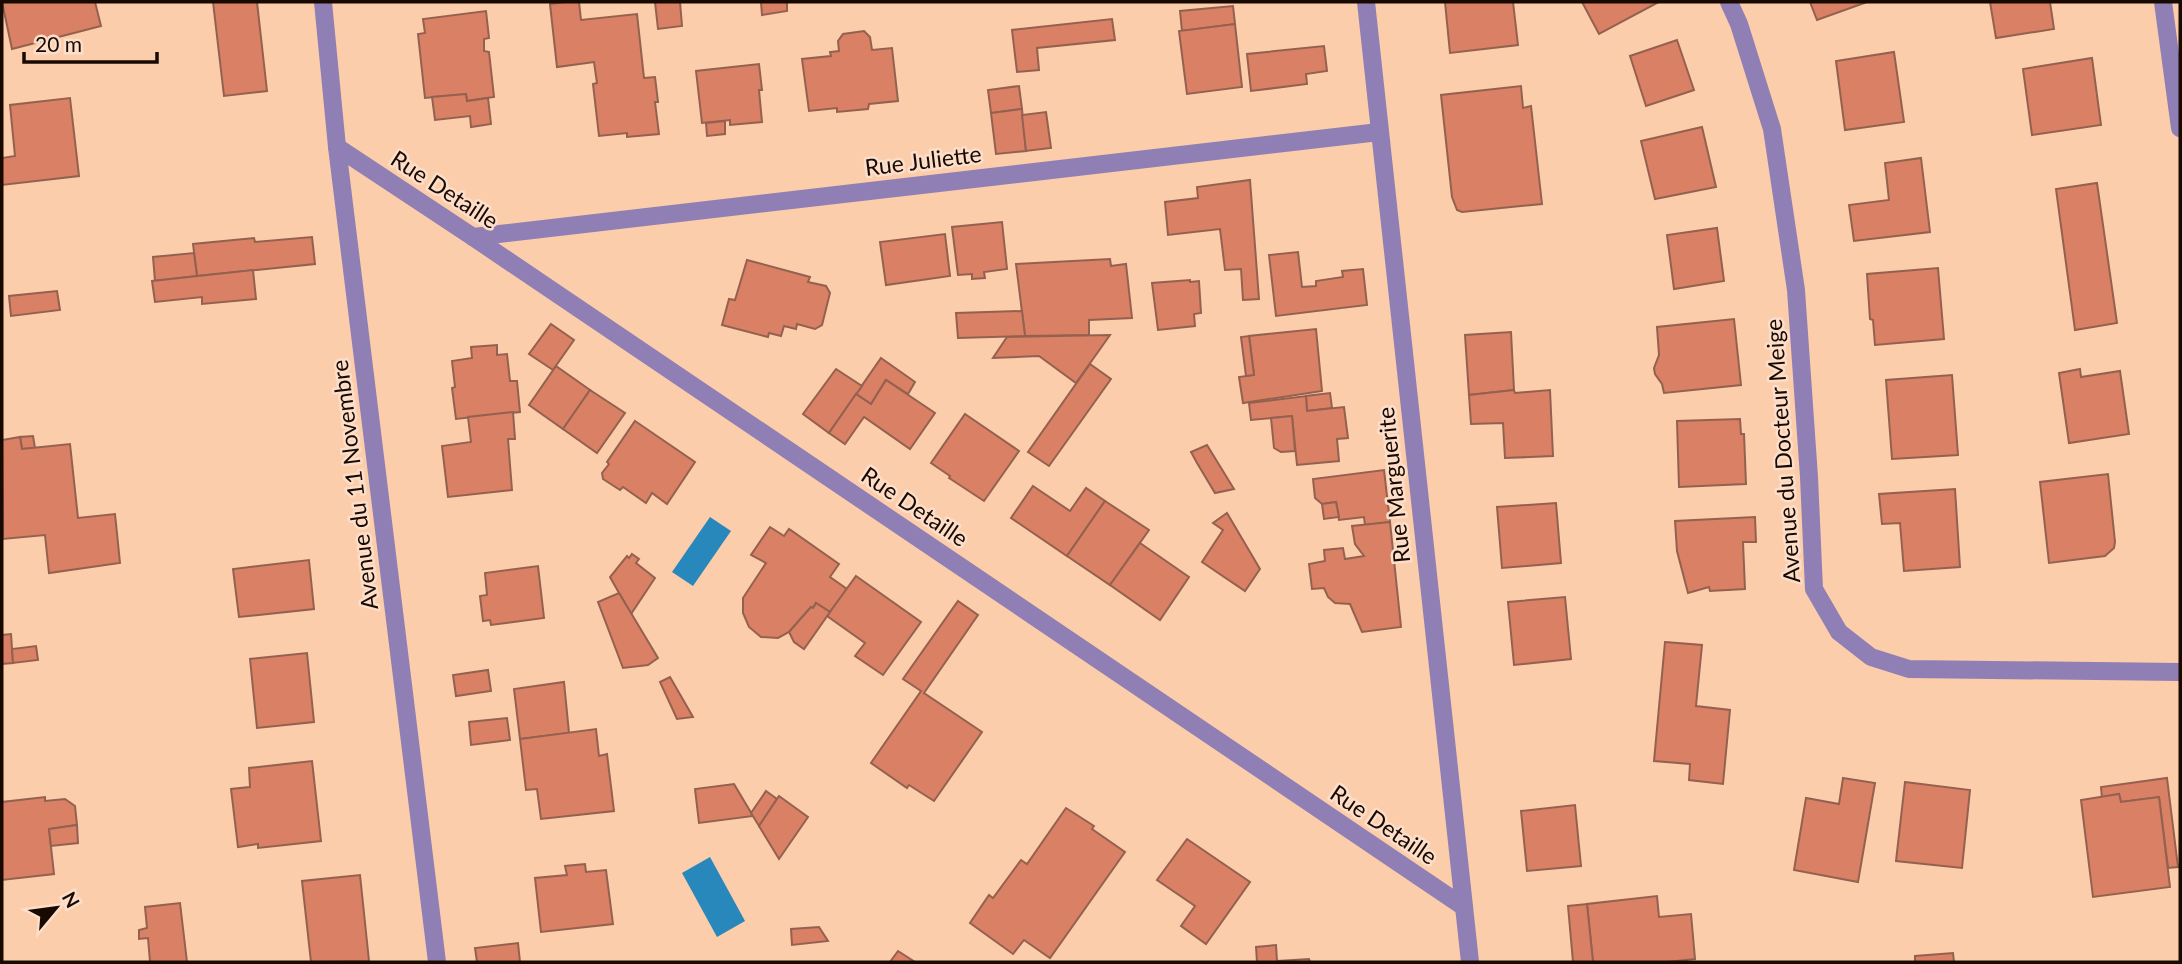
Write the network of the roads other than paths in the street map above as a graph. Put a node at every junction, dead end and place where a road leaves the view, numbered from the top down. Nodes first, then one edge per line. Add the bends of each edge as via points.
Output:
1 (323, 2) edge
2 (1366, 2) edge
3 (1729, 2) edge
4 (2163, 2) edge
5 (2180, 128) edge
6 (1380, 132) junction
7 (337, 148) junction
8 (473, 237) junction
9 (2180, 673) edge
10 (1464, 907) junction
11 (437, 962) edge
12 (1470, 962) edge

1 - 7 street, Avenue du 11 Novembre
2 - 6 street, Rue Marguerite
3 - 9 street, Avenue du Docteur Meige via 1772,129 1796,290 1814,589 1839,632 1871,657 1909,669
4 - 5 street
6 - 8 street, Rue Juliette
6 - 10 street, Rue Marguerite
7 - 8 street, Rue Detaille
7 - 11 street, Avenue du 11 Novembre
8 - 10 street, Rue Detaille
10 - 12 street, Rue Marguerite

